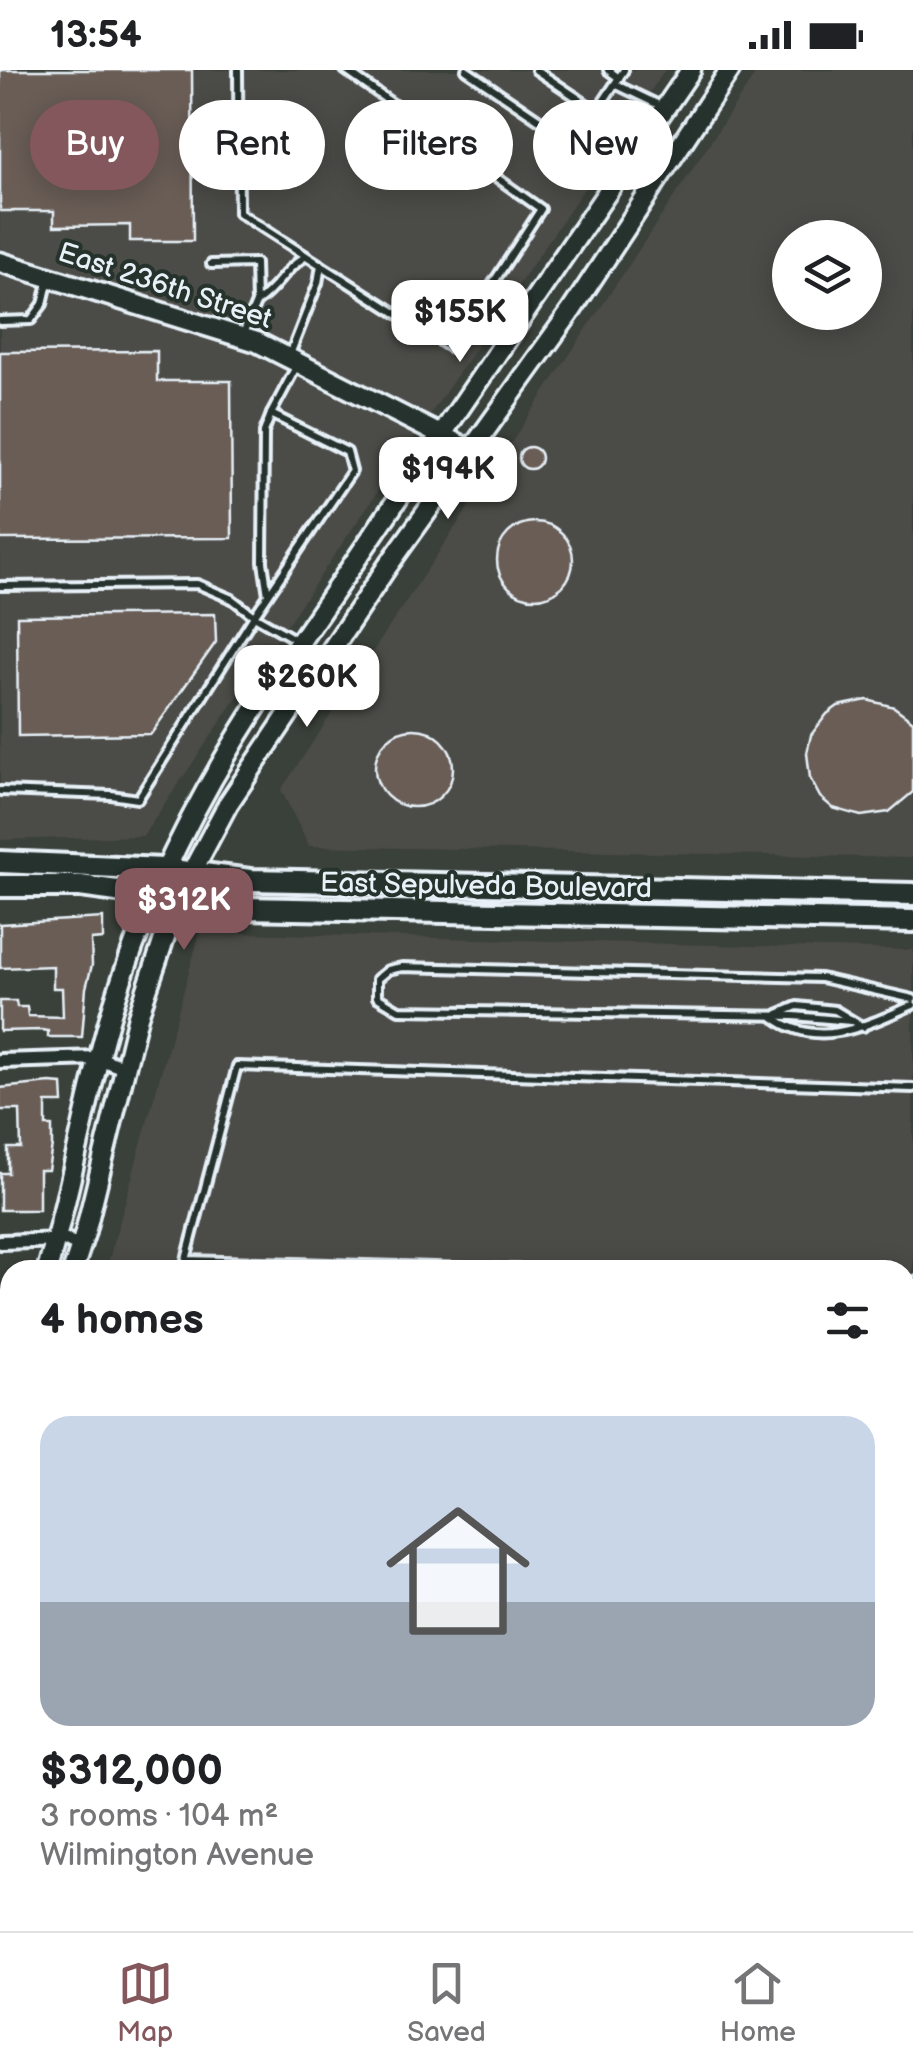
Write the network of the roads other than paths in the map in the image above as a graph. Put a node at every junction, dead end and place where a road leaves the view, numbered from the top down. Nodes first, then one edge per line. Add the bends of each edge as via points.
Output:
1 (238, 70) edge
2 (345, 70) edge
3 (466, 70) edge
4 (536, 70) edge
5 (608, 70) edge
6 (691, 70) edge
7 (730, 70) edge
8 (619, 77) edge
9 (580, 100) edge
10 (603, 100) edge
11 (653, 100) edge
12 (670, 100) edge
13 (533, 115) edge
14 (609, 190) edge
15 (306, 256) junction
16 (0, 262) edge
17 (211, 264) dead end
18 (321, 265) junction
19 (50, 277) junction
20 (256, 303) junction
21 (0, 321) edge
22 (241, 338) junction
23 (294, 361) junction
24 (271, 414) junction
25 (441, 434) junction
26 (470, 450) junction
27 (0, 586) edge
28 (268, 595) junction
29 (254, 616) junction
30 (299, 642) junction
31 (0, 791) edge
32 (0, 862) edge
33 (164, 869) junction
34 (192, 872) junction
35 (0, 886) edge
36 (913, 894) edge
37 (152, 896) junction
38 (178, 898) junction
39 (913, 921) edge
40 (913, 1002) edge
41 (772, 1016) junction
42 (863, 1027) junction
43 (98, 1058) junction
44 (0, 1061) edge
45 (125, 1068) junction
46 (913, 1088) edge
47 (56, 1240) junction
48 (0, 1242) edge
49 (80, 1247) junction
50 (49, 1260) edge
51 (76, 1260) edge
52 (186, 1260) edge

1 - 15 lane via 238,214
2 - 18 lane via 541,209 451,348
3 - 13 lane
4 - 9 lane
5 - 8 lane
6 - 12 main road
7 - 26 main road
8 - 10 lane
8 - 11 lane
14 - 25 main road
15 - 18 lane
15 - 20 lane
16 - 19 main road, East 236th Street
17 - 20 lane via 255,263
18 - 23 lane
19 - 21 lane via 31,320
19 - 22 main road, East 236th Street
20 - 22 lane
22 - 23 main road, East 236th Street
23 - 24 lane
23 - 25 main road, East 236th Street
24 - 28 lane via 264,432
24 - 28 lane via 348,452 352,471
25 - 26 main road, East 236th Street
25 - 30 main road
26 - 34 main road via 237,790
27 - 29 lane via 197,584
28 - 29 lane
29 - 30 lane
29 - 31 lane via 138,800
30 - 33 main road via 204,790
32 - 33 main road, East Sepulveda Boulevard
33 - 34 main road, East Sepulveda Boulevard
33 - 37 main road
34 - 36 main road, East Sepulveda Boulevard via 250,880
34 - 38 main road
35 - 37 main road, East Sepulveda Boulevard via 80,886
37 - 38 main road, East Sepulveda Boulevard
37 - 43 main road
38 - 39 main road, East Sepulveda Boulevard via 243,908
38 - 45 main road
40 - 41 lane via 821,978 402,967 377,979 377,997 399,1010
40 - 42 lane
41 - 42 lane via 788,1028 830,1036
41 - 42 lane via 797,1006 834,1010
43 - 44 street
43 - 45 street
43 - 47 main road
45 - 49 main road
46 - 52 lane via 238,1066
47 - 48 street
47 - 49 street
47 - 50 main road
49 - 51 main road

